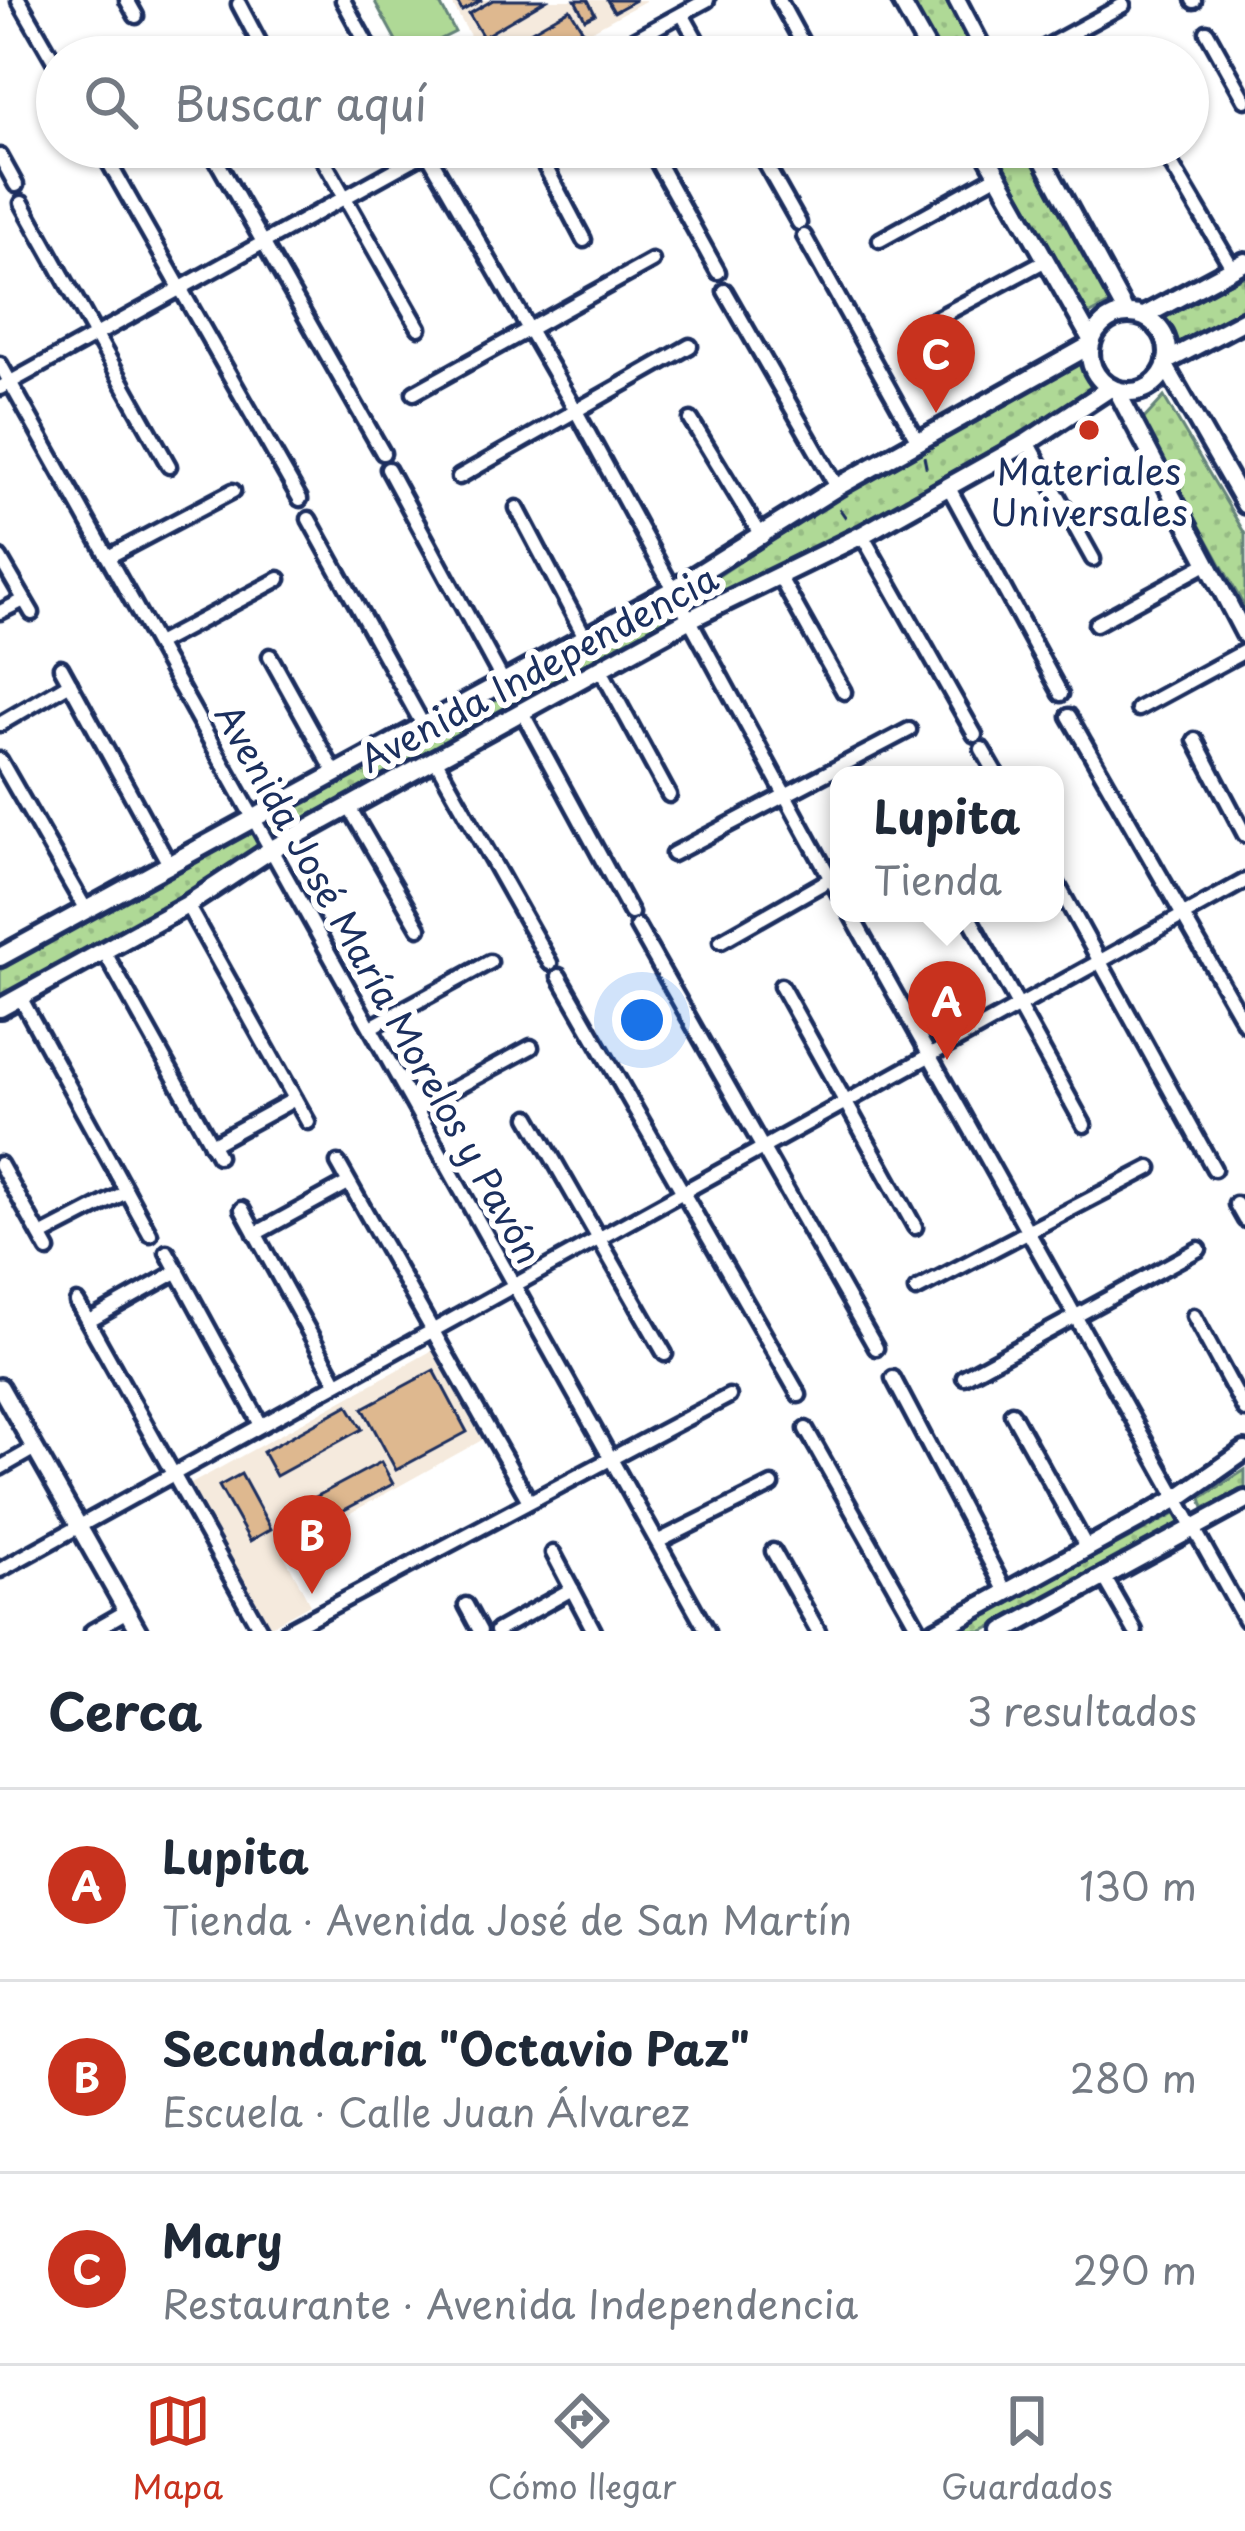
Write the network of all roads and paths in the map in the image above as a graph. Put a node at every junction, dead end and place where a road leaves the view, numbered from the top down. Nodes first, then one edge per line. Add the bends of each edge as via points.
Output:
1 (19, 0) edge
2 (127, 0) edge
3 (343, 0) edge
4 (707, 0) edge
5 (779, 0) edge
6 (900, 0) edge
7 (956, 0) edge
8 (239, 4) dead end
9 (1124, 5) dead end
10 (682, 14) junction
11 (136, 16) dead end
12 (1207, 32) dead end
13 (40, 36) edge
14 (256, 36) edge
15 (363, 36) edge
16 (641, 36) edge
17 (694, 36) edge
18 (799, 36) edge
19 (920, 36) edge
20 (976, 36) edge
21 (1067, 36) edge
22 (1245, 100) edge
23 (0, 155) edge
24 (112, 168) edge
25 (220, 168) edge
26 (327, 168) edge
27 (396, 168) edge
28 (440, 168) edge
29 (546, 168) edge
30 (661, 168) edge
31 (767, 168) edge
32 (994, 168) edge
33 (1048, 168) edge
34 (1175, 168) edge
35 (998, 175) junction
36 (16, 184) dead end
37 (343, 198) junction
38 (22, 203) dead end
39 (584, 240) dead end
40 (880, 240) dead end
41 (262, 243) junction
42 (1046, 260) junction
43 (652, 261) dead end
44 (1239, 266) edge
45 (718, 272) dead end
46 (178, 289) junction
47 (725, 291) dead end
48 (1135, 315) junction
49 (1245, 320) edge
50 (926, 324) dead end
51 (419, 328) dead end
52 (529, 329) junction
53 (95, 335) junction
54 (1090, 343) junction
55 (690, 346) dead end
56 (0, 364) edge
57 (1167, 364) junction
58 (5, 385) edge
59 (1113, 389) junction
60 (414, 393) dead end
61 (574, 409) junction
62 (691, 420) dead end
63 (921, 442) junction
64 (1028, 442) junction
65 (383, 453) dead end
66 (169, 466) dead end
67 (388, 469) dead end
68 (459, 477) dead end
69 (945, 489) junction
70 (833, 490) junction
71 (232, 491) dead end
72 (300, 499) dead end
73 (1245, 505) edge
74 (517, 508) dead end
75 (309, 519) dead end
76 (860, 536) junction
77 (762, 537) junction
78 (108, 557) junction
79 (0, 558) edge
80 (1093, 559) dead end
81 (1206, 564) junction
82 (779, 576) junction
83 (279, 579) dead end
84 (674, 589) junction
85 (24, 600) junction
86 (0, 612) edge
87 (32, 613) dead end
88 (690, 619) junction
89 (1096, 624) dead end
90 (1245, 635) edge
91 (585, 637) junction
92 (157, 644) junction
93 (1245, 651) edge
94 (270, 656) dead end
95 (61, 667) dead end
96 (600, 668) junction
97 (503, 681) junction
98 (70, 683) junction
99 (844, 692) dead end
100 (1061, 694) dead end
101 (1138, 709) dead end
102 (522, 712) junction
103 (1069, 716) dead end
104 (0, 724) edge
105 (423, 724) junction
106 (909, 730) dead end
107 (975, 735) dead end
108 (1195, 740) dead end
109 (982, 749) dead end
110 (435, 759) junction
111 (0, 760) edge
112 (840, 766) edge
113 (992, 766) edge
114 (830, 771) edge
115 (335, 773) junction
116 (786, 794) junction
117 (669, 795) dead end
118 (349, 807) junction
119 (254, 816) junction
120 (1245, 836) edge
121 (272, 849) junction
122 (673, 854) dead end
123 (169, 864) junction
124 (830, 868) edge
125 (830, 879) edge
126 (1245, 881) edge
127 (1064, 896) edge
128 (188, 905) junction
129 (86, 910) junction
130 (1183, 915) junction
131 (855, 922) edge
132 (972, 922) edge
133 (419, 928) dead end
134 (721, 941) dead end
135 (104, 951) junction
136 (0, 957) edge
137 (1100, 961) junction
138 (490, 962) dead end
139 (550, 963) dead end
140 (560, 976) dead end
141 (781, 986) dead end
142 (20, 998) junction
143 (1018, 1006) junction
144 (0, 1008) edge
145 (1245, 1024) edge
146 (371, 1027) junction
147 (531, 1047) dead end
148 (929, 1056) junction
149 (295, 1099) junction
150 (846, 1102) junction
151 (417, 1108) junction
152 (529, 1117) dead end
153 (308, 1122) dead end
154 (1084, 1125) dead end
155 (763, 1148) junction
156 (338, 1163) dead end
157 (0, 1164) edge
158 (1150, 1168) dead end
159 (1214, 1169) dead end
160 (348, 1183) junction
161 (126, 1192) junction
162 (683, 1192) junction
163 (1236, 1204) dead end
164 (242, 1209) dead end
165 (1245, 1220) edge
166 (915, 1227) dead end
167 (1028, 1230) junction
168 (150, 1234) dead end
169 (256, 1234) junction
170 (41, 1236) junction
171 (599, 1238) junction
172 (1199, 1249) dead end
173 (48, 1250) dead end
174 (167, 1252) dead end
175 (178, 1270) junction
176 (515, 1285) junction
177 (916, 1290) dead end
178 (77, 1302) dead end
179 (1078, 1315) junction
180 (1193, 1316) dead end
181 (88, 1321) junction
182 (430, 1332) junction
183 (876, 1348) dead end
184 (665, 1354) dead end
185 (964, 1377) dead end
186 (893, 1378) dead end
187 (337, 1383) junction
188 (0, 1387) edge
189 (800, 1395) dead end
190 (729, 1396) dead end
191 (1245, 1410) edge
192 (1012, 1413) dead end
193 (261, 1425) junction
194 (806, 1429) dead end
195 (34, 1448) junction
196 (1245, 1451) edge
197 (611, 1456) junction
198 (0, 1468) edge
199 (171, 1475) junction
200 (772, 1485) dead end
201 (1178, 1498) junction
202 (1245, 1500) edge
203 (529, 1501) junction
204 (1193, 1525) junction
205 (79, 1526) junction
206 (658, 1541) junction
207 (1087, 1548) junction
208 (773, 1551) dead end
209 (553, 1552) dead end
210 (0, 1570) edge
211 (1103, 1575) junction
212 (572, 1589) junction
213 (1006, 1592) junction
214 (466, 1605) dead end
215 (127, 1611) junction
216 (1245, 1620) edge
217 (1027, 1625) edge
218 (92, 1631) edge
219 (138, 1631) edge
220 (261, 1631) edge
221 (286, 1631) edge
222 (481, 1631) edge
223 (497, 1631) edge
224 (594, 1631) edge
225 (707, 1631) edge
226 (818, 1631) edge
227 (920, 1631) edge
228 (935, 1631) edge
229 (1004, 1631) edge
230 (1135, 1631) edge

1 - 13 street
2 - 11 street
3 - 15 street
4 - 10 street
5 - 18 street
6 - 19 street
7 - 20 street
8 - 14 street
9 - 21 street
10 - 16 street
10 - 17 street
12 - 22 street
23 - 36 street
24 - 46 street
25 - 41 street
26 - 37 street
27 - 37 street
28 - 52 street
29 - 39 street
30 - 45 street
31 - 63 street
32 - 35 street
33 - 48 street
34 - 44 street
35 - 40 street
35 - 42 street
37 - 41 street
37 - 51 street
38 - 53 street
41 - 46 street
41 - 65 street
42 - 50 street
42 - 54 street
43 - 52 street
44 - 48 main road
46 - 53 street
46 - 72 street
47 - 70 street
48 - 54 main road via 1099,327
48 - 57 main road via 1164,334
49 - 57 main road
52 - 60 street
52 - 61 street
53 - 58 street
53 - 66 street
54 - 59 main road via 1093,370
54 - 63 main road, Avenida Independencia
55 - 61 street
56 - 58 street, Avenida José María Morelos y Pavón
57 - 59 main road via 1141,391
57 - 73 street
58 - 78 street, Avenida José María Morelos y Pavón
59 - 64 main road, Avenida Independencia
59 - 81 street
61 - 68 street
61 - 84 street
62 - 77 street
63 - 69 path via 926,472
63 - 70 main road, Avenida Independencia
64 - 69 main road, Avenida Independencia
64 - 80 street
67 - 97 street
69 - 76 main road, Avenida Independencia
69 - 100 street
70 - 76 path
70 - 77 main road, Avenida Independencia
71 - 78 street
74 - 91 street
75 - 105 street
76 - 82 main road, Avenida Independencia
76 - 107 street
77 - 84 main road, Avenida Independencia
78 - 92 street, Avenida José María Morelos y Pavón
79 - 85 street
81 - 89 street
81 - 90 street
82 - 88 main road, Avenida Independencia
82 - 99 street
83 - 92 street
84 - 88 street
84 - 91 main road, Avenida Independencia
85 - 86 street
85 - 87 street
88 - 96 main road, Avenida Independencia
88 - 116 street
91 - 97 main road, Avenida Independencia
92 - 119 street, Avenida José María Morelos y Pavón
93 - 101 street
94 - 115 street
95 - 98 street
96 - 102 main road, Avenida Independencia
96 - 117 street
97 - 105 main road, Avenida Independencia
98 - 104 street
98 - 123 street
102 - 110 main road, Avenida Independencia
102 - 155 street
103 - 130 street
105 - 115 main road, Avenida Independencia
106 - 112 street
108 - 120 street
109 - 113 street
110 - 118 main road, Avenida Independencia
110 - 139 street
111 - 129 street
114 - 116 street
115 - 119 main road, Avenida Independencia
116 - 122 street
116 - 124 street
118 - 121 main road, Avenida Independencia
118 - 133 street
119 - 121 street, Avenida José María Morelos y Pavón
119 - 123 main road, Avenida Independencia
121 - 128 main road, Avenida Independencia
121 - 146 street, Avenida José María Morelos y Pavón
123 - 129 main road, Avenida Independencia
125 - 134 street
126 - 130 street
127 - 137 street
128 - 135 main road, Avenida Independencia
128 - 149 street
129 - 136 main road, Avenida Independencia
130 - 137 street
130 - 145 street
131 - 148 street
132 - 143 street
135 - 142 main road, Avenida Independencia
135 - 149 street via 214,1151
137 - 143 street
137 - 159 street
138 - 146 street
140 - 162 street
141 - 150 street
142 - 144 main road, Avenida Independencia
142 - 161 street
143 - 148 street
143 - 154 street
146 - 151 street, Avenida José María Morelos y Pavón
147 - 151 street
148 - 150 street
148 - 167 street
149 - 153 street
150 - 155 street
150 - 166 street
151 - 176 street, Avenida José María Morelos y Pavón
152 - 171 street
155 - 162 street
155 - 183 street
156 - 160 street
157 - 170 street
158 - 167 street
160 - 169 street
160 - 182 street
161 - 168 street
161 - 170 street
162 - 171 street
162 - 189 street
163 - 165 street
164 - 169 street
167 - 177 street
167 - 179 street
169 - 187 street
170 - 173 street
171 - 176 street
171 - 184 street
172 - 179 street
174 - 175 street
175 - 181 street
175 - 193 street
176 - 182 street
176 - 197 street, Avenida José María Morelos y Pavón
178 - 181 street
179 - 185 street
179 - 201 street
180 - 191 street
181 - 199 street
182 - 187 street
182 - 203 street
186 - 213 street
187 - 193 street
188 - 195 street
190 - 197 street
192 - 207 street
193 - 199 street
194 - 227 street
195 - 198 street
195 - 205 street
196 - 201 main road
197 - 203 street
197 - 206 street, Avenida José María Morelos y Pavón
199 - 205 street
199 - 220 street
200 - 206 street
201 - 204 street
201 - 207 main road
202 - 204 main road
203 - 221 street
204 - 211 main road
204 - 216 street
205 - 210 street
205 - 215 street
206 - 225 street, Avenida José María Morelos y Pavón
207 - 213 main road
208 - 226 street
209 - 212 street
211 - 217 main road
211 - 230 street
212 - 223 street
212 - 224 street
213 - 228 main road
214 - 222 street
215 - 218 street
215 - 219 street
217 - 229 main road

